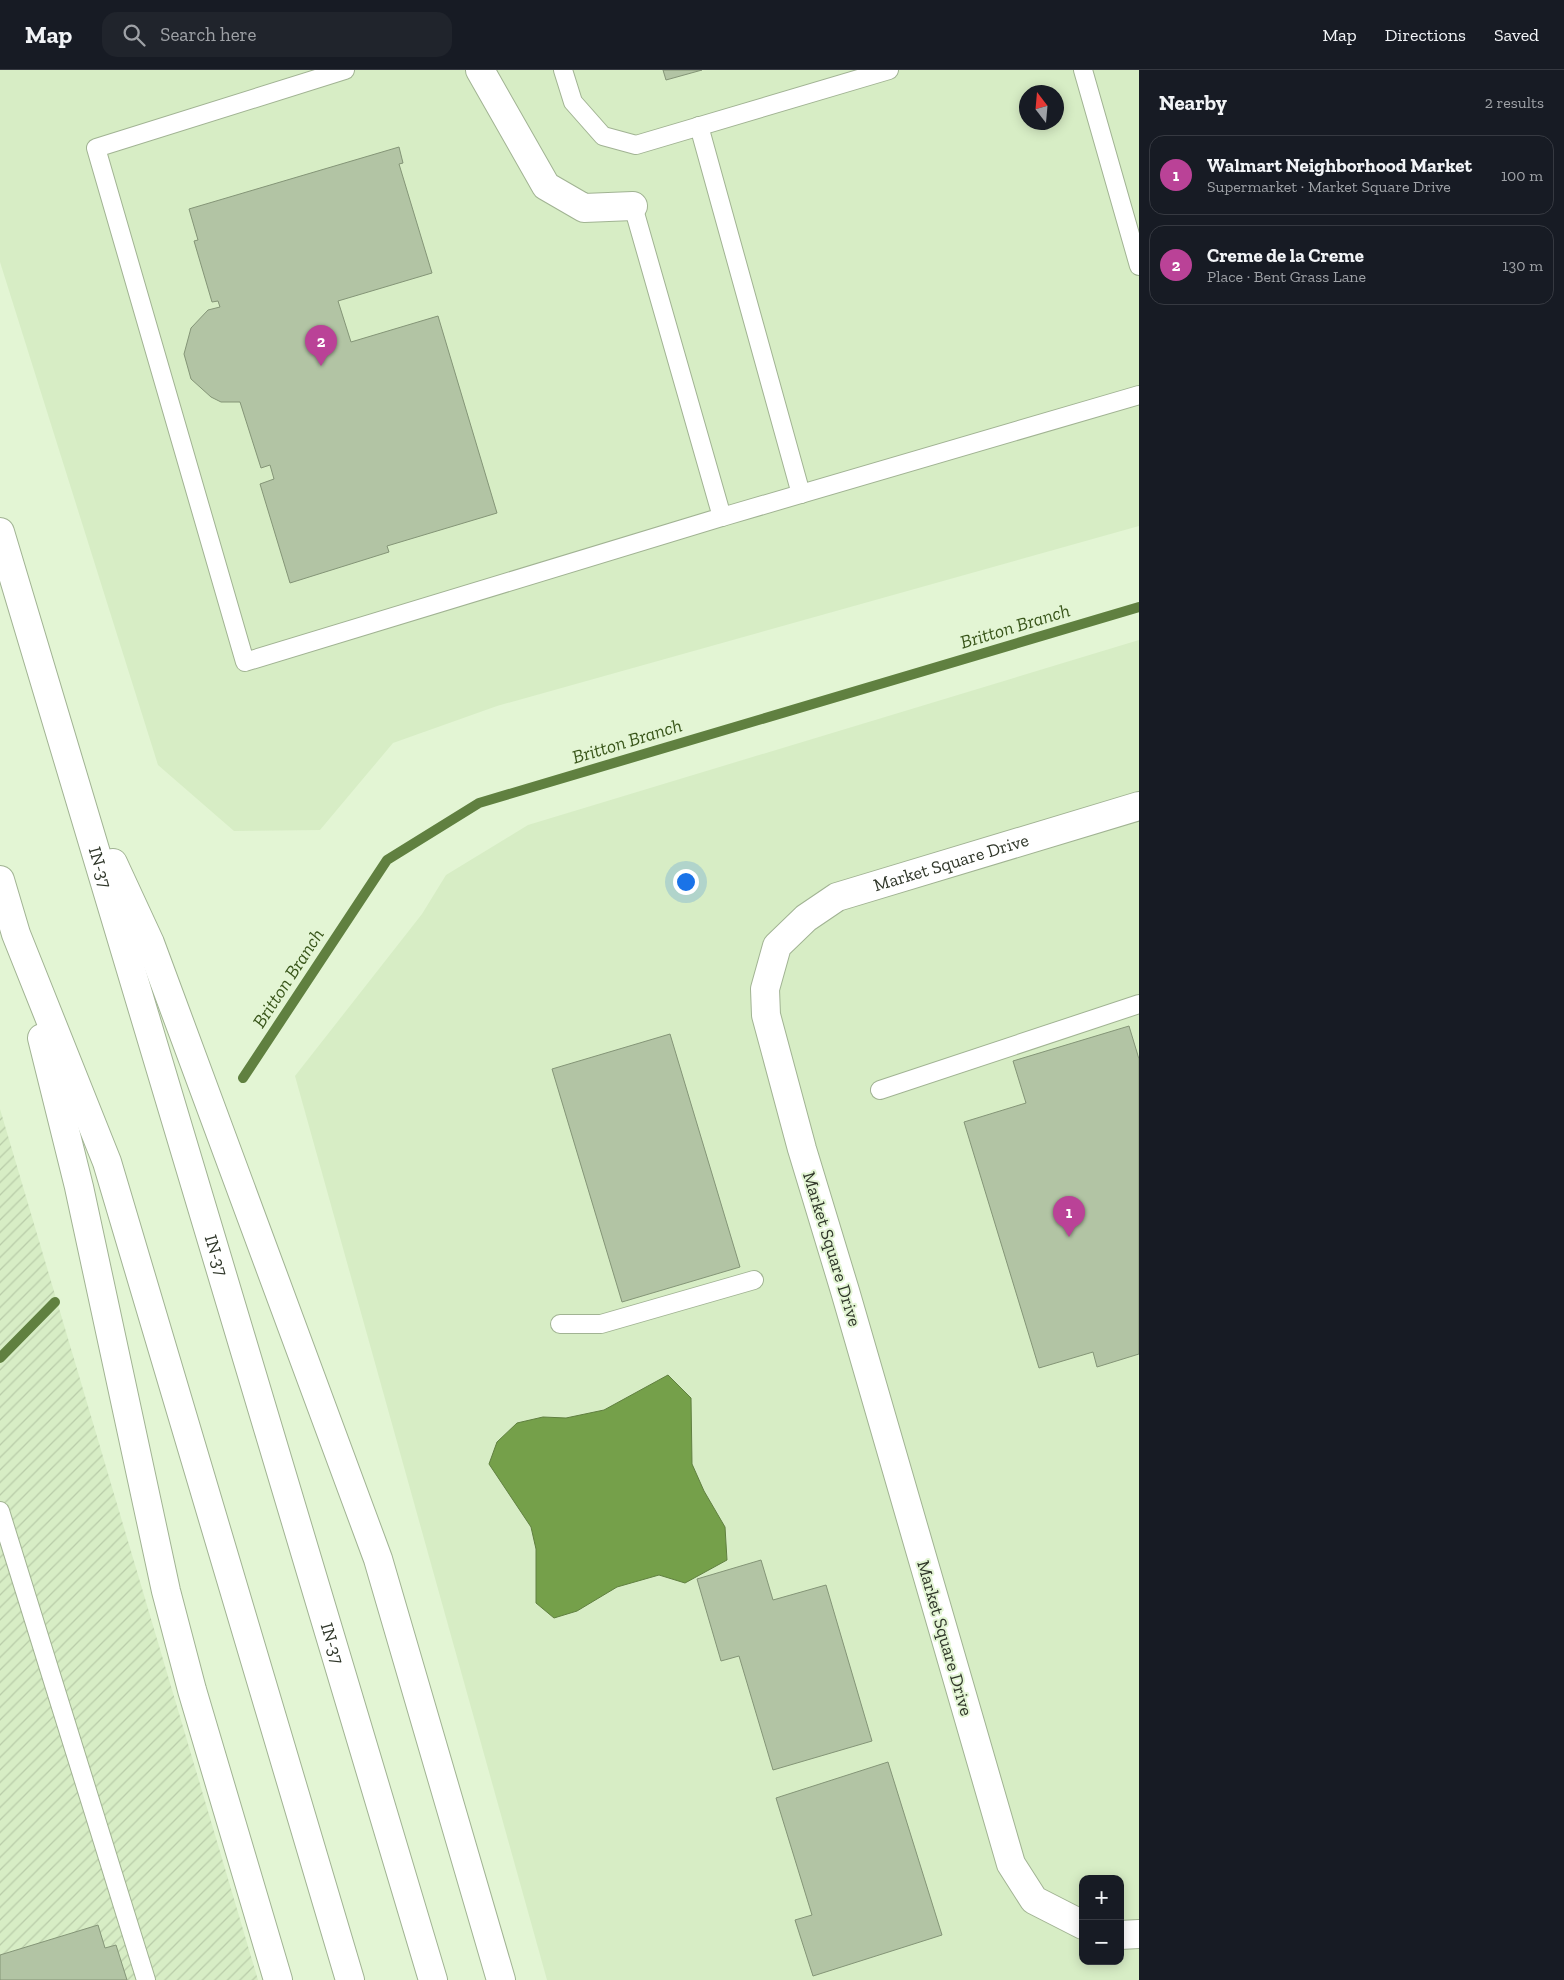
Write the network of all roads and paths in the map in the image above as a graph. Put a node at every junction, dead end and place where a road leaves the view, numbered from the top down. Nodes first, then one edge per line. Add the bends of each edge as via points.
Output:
1 (345, 70) edge
2 (480, 70) edge
3 (563, 70) edge
4 (889, 70) edge
5 (1083, 70) edge
6 (699, 126) junction
7 (633, 206) joint
8 (1139, 266) edge
9 (1139, 395) edge
10 (801, 494) junction
11 (722, 516) junction
12 (0, 532) edge
13 (73, 777) junction
14 (1139, 806) edge
15 (0, 880) edge
16 (16, 934) junction
17 (1139, 1004) edge
18 (880, 1090) dead end
19 (754, 1280) dead end
20 (560, 1324) dead end
21 (0, 1511) edge
22 (1079, 1923) edge
23 (1139, 1934) edge
24 (1124, 1935) edge
25 (146, 1980) edge
26 (278, 1980) edge
27 (350, 1980) edge
28 (433, 1980) edge
29 (501, 1980) edge

1 - 11 lane via 96,148 245,662
2 - 7 main road via 546,186 584,208
3 - 6 lane via 572,102 603,136 636,145
4 - 6 lane
5 - 8 lane
6 - 10 lane
7 - 11 lane
9 - 10 lane
10 - 11 lane
12 - 13 main road, IN-37
13 - 28 main road, IN-37
13 - 29 main road via 150,943 378,1559
14 - 22 main road, Market Square Drive via 838,897 806,918 777,946 765,989 766,1014 802,1149 1011,1864 1034,1900
15 - 16 main road
16 - 26 main road via 79,1186 168,1600
16 - 27 main road via 107,1162
17 - 18 lane
19 - 20 lane via 600,1324
21 - 25 lane
23 - 24 main road

